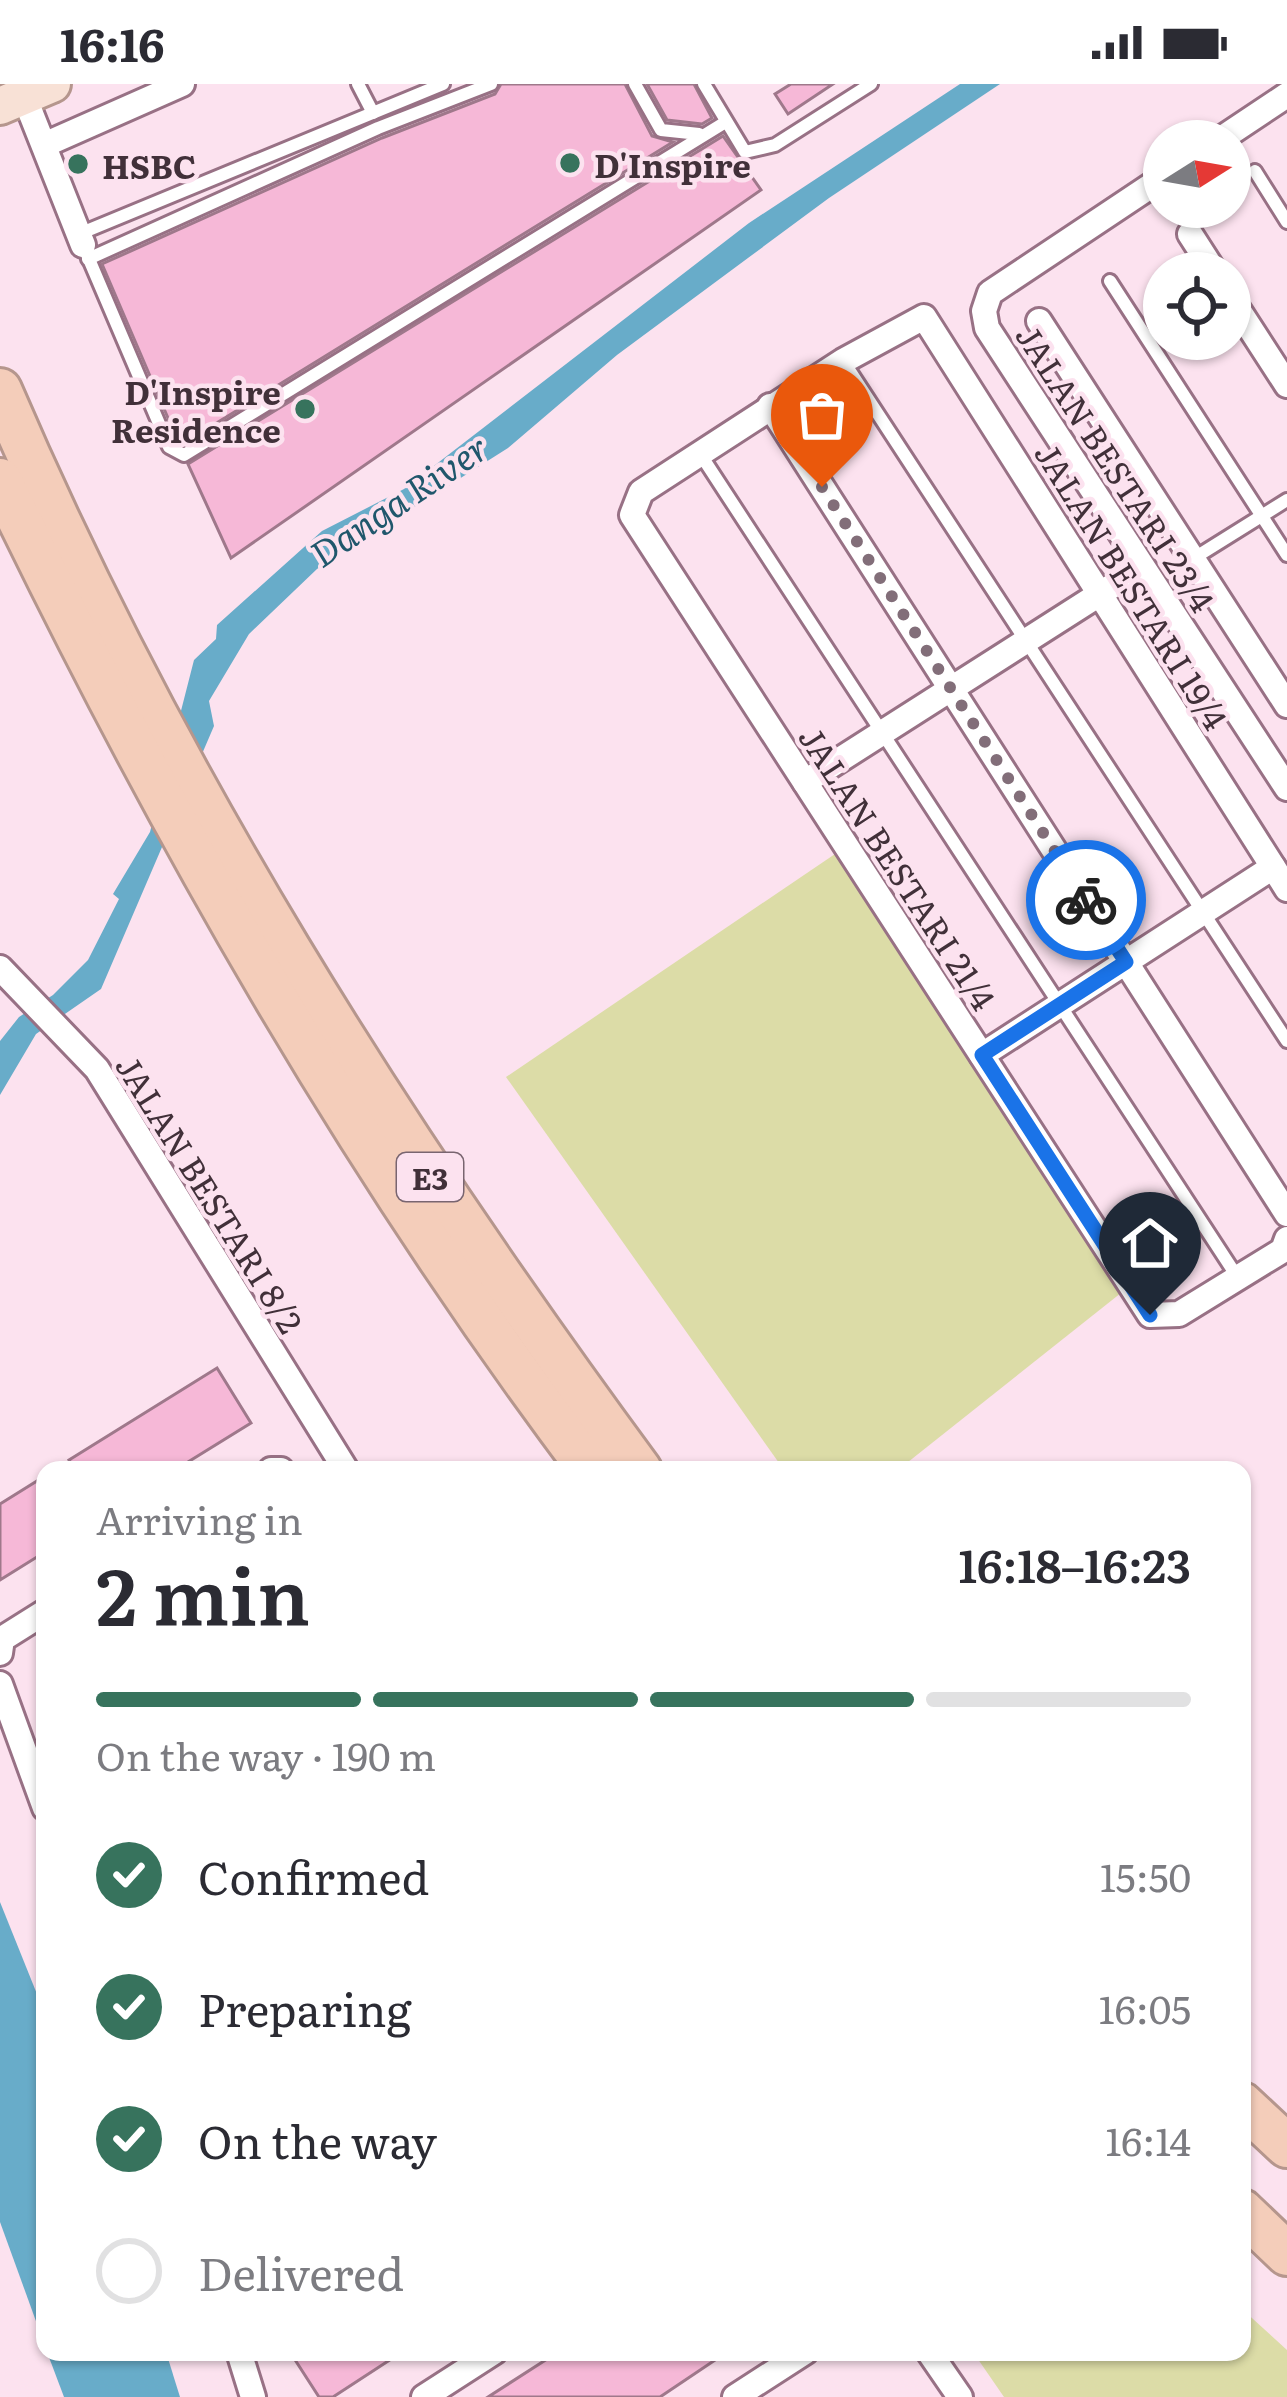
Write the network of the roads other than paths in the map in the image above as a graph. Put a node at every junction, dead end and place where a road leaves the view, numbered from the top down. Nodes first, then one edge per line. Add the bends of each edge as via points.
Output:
1 (182, 84) edge
2 (358, 84) edge
3 (443, 84) edge
4 (491, 84) edge
5 (635, 84) edge
6 (704, 84) edge
7 (871, 84) edge
8 (26, 95) edge
9 (1287, 95) edge
10 (373, 113) junction
11 (1250, 120) edge
12 (724, 123) junction
13 (700, 134) junction
14 (44, 145) junction
15 (1256, 171) dead end
16 (1143, 191) edge
17 (1287, 221) edge
18 (1190, 234) dead end
19 (83, 246) junction
20 (1202, 252) edge
21 (1110, 280) dead end
22 (1039, 321) dead end
23 (1251, 330) edge
24 (843, 361) junction
25 (1287, 386) edge
26 (0, 390) edge
27 (770, 406) junction
28 (699, 451) junction
29 (0, 480) edge
30 (1287, 500) edge
31 (1262, 515) junction
32 (1287, 555) edge
33 (1191, 560) junction
34 (1142, 567) junction
35 (1100, 594) junction
36 (1025, 641) junction
37 (951, 689) junction
38 (1287, 705) edge
39 (885, 731) junction
40 (805, 782) junction
41 (1287, 788) edge
42 (1273, 867) junction
43 (1287, 889) edge
44 (1200, 914) junction
45 (1126, 962) junction
46 (0, 968) edge
47 (1061, 1004) junction
48 (1287, 1041) edge
49 (982, 1055) junction
50 (1287, 1214) edge
51 (1287, 1239) edge
52 (1238, 1278) junction
53 (340, 1461) edge
54 (584, 1461) edge
55 (633, 1461) edge
56 (36, 1619) edge
57 (1, 1646) edge
58 (0, 1684) edge
59 (36, 1783) edge
60 (1251, 2112) edge
61 (1287, 2146) edge
62 (1251, 2220) edge
63 (1287, 2254) edge
64 (242, 2361) edge
65 (480, 2361) edge
66 (791, 2361) edge
67 (934, 2361) edge
68 (253, 2397) edge
69 (424, 2397) edge
70 (735, 2397) edge
71 (960, 2397) edge

1 - 14 street
2 - 10 lane
3 - 10 lane
4 - 19 lane
5 - 13 lane via 661,130
6 - 12 lane
7 - 12 lane via 760,151 746,152
8 - 14 street
9 - 11 street
10 - 19 lane
12 - 13 lane
13 - 19 lane via 184,455 169,447
14 - 19 street
15 - 17 lane
16 - 34 street, JALAN BESTARI 23/4 via 990,292 984,311 987,328
18 - 20 street
21 - 31 lane
22 - 33 street
23 - 25 street
24 - 27 street
24 - 35 street, JALAN BESTARI 19/4 via 924,317
24 - 36 lane
26 - 55 highway, E3 via 121,648 241,871 464,1229
27 - 28 street
27 - 37 street
28 - 39 lane
28 - 40 street, JALAN BESTARI 21/4 via 641,492 632,515
29 - 54 highway, E3 via 104,697 225,915 354,1127
30 - 31 lane
31 - 32 lane
31 - 33 lane
33 - 38 street
34 - 35 street
34 - 41 street, JALAN BESTARI 23/4
35 - 36 street
35 - 42 street, JALAN BESTARI 19/4
36 - 37 street
36 - 44 lane
37 - 39 street
37 - 45 street
39 - 40 street
39 - 47 lane
40 - 49 street, JALAN BESTARI 21/4
42 - 43 street, JALAN BESTARI 19/4
42 - 44 street
44 - 45 street
44 - 48 lane
45 - 47 street
45 - 50 street
46 - 53 street, JALAN BESTARI 8/2 via 97,1070
47 - 49 street
47 - 52 lane
49 - 52 street, JALAN BESTARI 21/4 via 1150,1315 1179,1315
51 - 52 street
56 - 57 street
58 - 59 street
60 - 61 highway
62 - 63 highway
64 - 68 street
65 - 69 street
66 - 70 street
67 - 71 street

